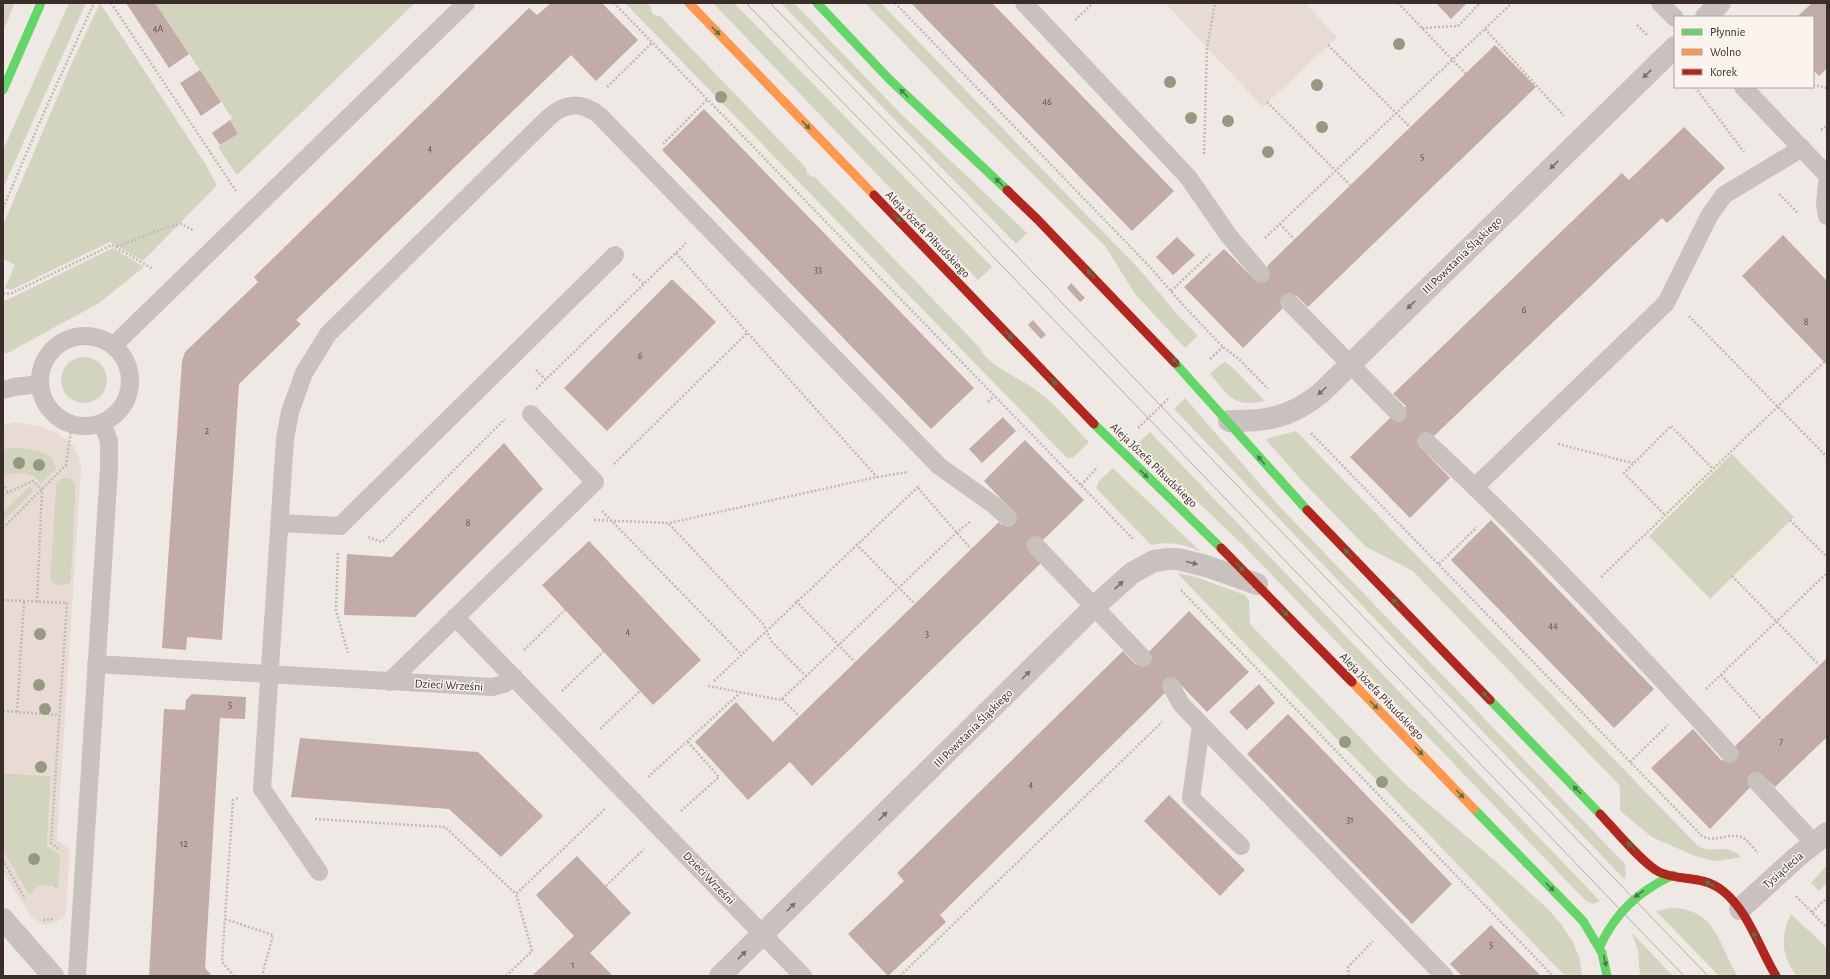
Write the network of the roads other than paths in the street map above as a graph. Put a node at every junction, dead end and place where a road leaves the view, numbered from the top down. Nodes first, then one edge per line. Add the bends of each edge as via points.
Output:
1 (41, 3) edge
2 (466, 3) edge
3 (689, 3) edge
4 (817, 3) edge
5 (1024, 3) edge
6 (1660, 3) edge
7 (1720, 3) edge
8 (1707, 16) edge
9 (1674, 17) edge
10 (1674, 48) edge
11 (1743, 88) edge
12 (3, 90) edge
13 (1802, 148) junction
14 (1827, 175) edge
15 (1827, 183) edge
16 (1827, 216) edge
17 (615, 255) dead end
18 (1261, 274) dead end
19 (1289, 302) dead end
20 (114, 345) junction
21 (1350, 364) junction
22 (40, 384) junction
23 (3, 390) edge
24 (1398, 413) dead end
25 (531, 414) dead end
26 (1228, 422) junction
27 (102, 423) junction
28 (1426, 441) dead end
29 (1475, 487) junction
30 (1008, 518) dead end
31 (280, 523) junction
32 (1035, 545) dead end
33 (1257, 584) junction
34 (1094, 608) junction
35 (455, 617) junction
36 (1143, 658) dead end
37 (96, 664) junction
38 (269, 674) junction
39 (514, 677) junction
40 (390, 682) junction
41 (1171, 686) dead end
42 (1201, 725) junction
43 (1730, 754) dead end
44 (1756, 781) dead end
45 (1821, 838) edge
46 (1241, 846) dead end
47 (319, 872) dead end
48 (1673, 875) junction
49 (1740, 908) junction
50 (3, 918) edge
51 (763, 934) junction
52 (1600, 946) junction
53 (1769, 966) junction
54 (53, 976) edge
55 (77, 976) edge
56 (720, 976) edge
57 (803, 976) edge
58 (1444, 976) edge
59 (1607, 976) edge
60 (1767, 976) edge
61 (1776, 976) edge

1 - 12 street
2 - 20 lane
3 -> 33 street, Aleja Józefa Piłsudskiego via 1094,424
26 -> 4 street via 1164,349 1058,240 899,88
5 - 18 lane via 1188,177 1229,236
6 - 9 lane
7 - 8 street
10 -> 21 street, III Powstania Śląskiego
11 - 13 lane
13 - 14 lane
13 - 29 lane via 1724,195 1709,216 1666,303
15 - 16 lane
17 - 31 lane via 340,526
19 - 21 lane
20 - 22 lane via 90,336 76,336 64,340 53,348 46,359 41,371
20 - 27 lane via 123,355 129,368 130,388 129,394 114,416
21 - 24 lane
21 -> 26 street, III Powstania Śląskiego via 1321,393 1291,412 1252,422
22 - 23 lane
22 - 27 lane via 43,397 50,409 60,418 72,424 87,426
25 - 35 lane via 590,487
48 -> 26 street via 1660,872 1639,854 1287,490
27 - 37 lane via 109,441 109,469
28 - 29 lane
29 - 43 lane via 1583,595
30 - 31 lane via 939,466 599,114 580,105 570,105 554,112 328,334 304,373 290,412 285,439
31 - 38 lane
32 - 34 lane
34 -> 33 street, III Powstania Śląskiego via 1132,573 1154,562 1168,559 1206,566
33 -> 52 street, Aleja Józefa Piłsudskiego via 1583,921
34 - 36 lane
51 -> 34 street, III Powstania Śląskiego
35 - 39 lane
35 - 40 lane
37 - 38 lane, Dzieci Wrześni
37 - 55 lane
38 - 40 lane, Dzieci Wrześni
38 - 47 lane via 262,789
39 - 40 lane, Dzieci Wrześni via 504,684 492,687
39 - 51 lane, Dzieci Wrześni
41 - 42 lane via 1182,704
42 - 46 lane via 1191,798
42 - 58 lane
44 - 45 lane
45 - 49 street, Tysiąclecia
49 -> 48 street via 1710,884
48 -> 52 street via 1646,889 1627,904
53 -> 49 street
50 - 54 street
56 -> 51 street, III Powstania Śląskiego
51 - 57 lane, Dzieci Wrześni
52 -> 59 street, Aleja Józefa Piłsudskiego via 1605,957
53 - 60 street
53 - 61 street

